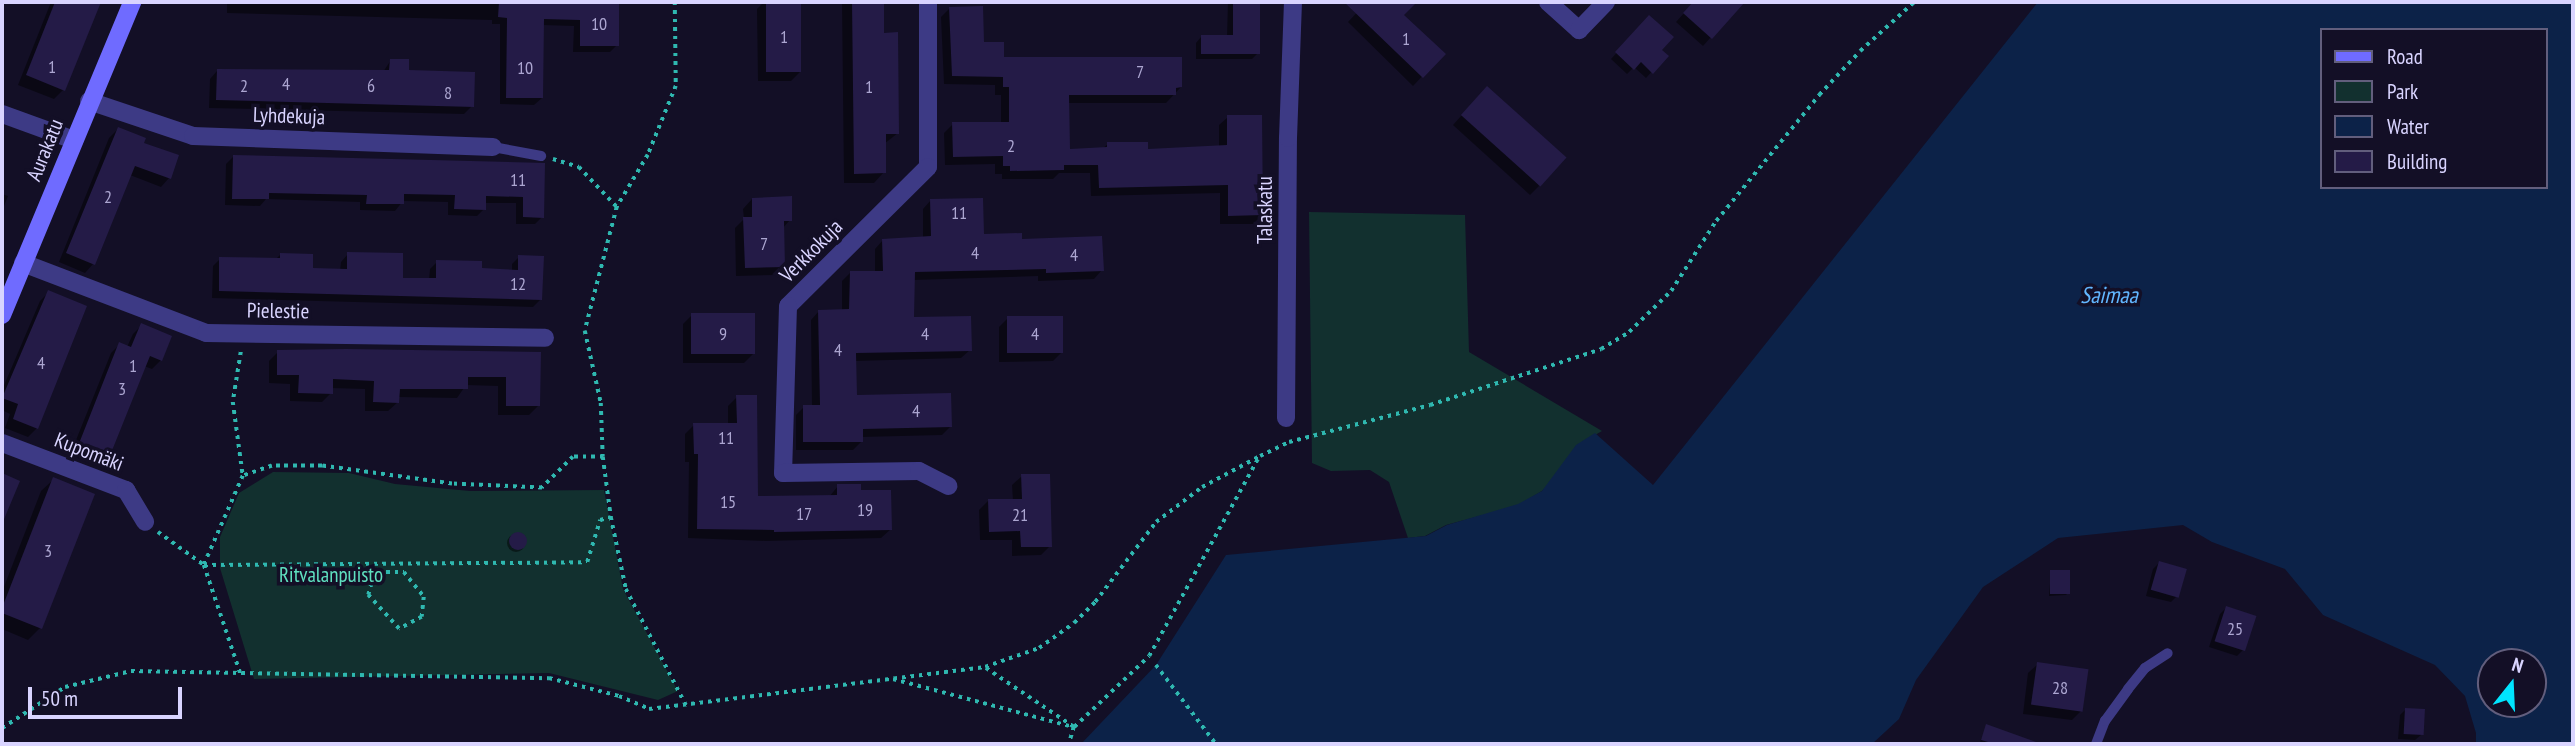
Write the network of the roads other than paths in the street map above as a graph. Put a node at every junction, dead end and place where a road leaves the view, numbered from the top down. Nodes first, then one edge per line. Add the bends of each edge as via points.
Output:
1 (132, 2) edge
2 (928, 2) edge
3 (1293, 2) edge
4 (1548, 2) edge
5 (1606, 2) edge
6 (89, 101) junction
7 (2, 114) edge
8 (74, 140) junction
9 (493, 147) joint
10 (541, 156) road end
11 (23, 262) junction
12 (2, 315) edge
13 (545, 338) dead end
14 (1286, 418) dead end
15 (2, 443) edge
16 (948, 486) dead end
17 (145, 522) road end
18 (2168, 653) dead end
19 (2096, 744) edge

1 - 6 street, Aurakatu
2 - 16 street, Verkkokuja via 928,167 788,306 783,474 919,471
3 - 14 street, Talaskatu
4 - 5 street via 1579,30
6 - 8 street, Aurakatu
6 - 9 street, Lyhdekuja via 193,136
7 - 8 street
8 - 11 street, Aurakatu
9 - 10 lane
11 - 12 street, Aurakatu
11 - 13 street, Pielestie via 206,332
15 - 17 street, Kupomäki via 125,490
18 - 19 lane via 2146,668 2128,689 2105,721

